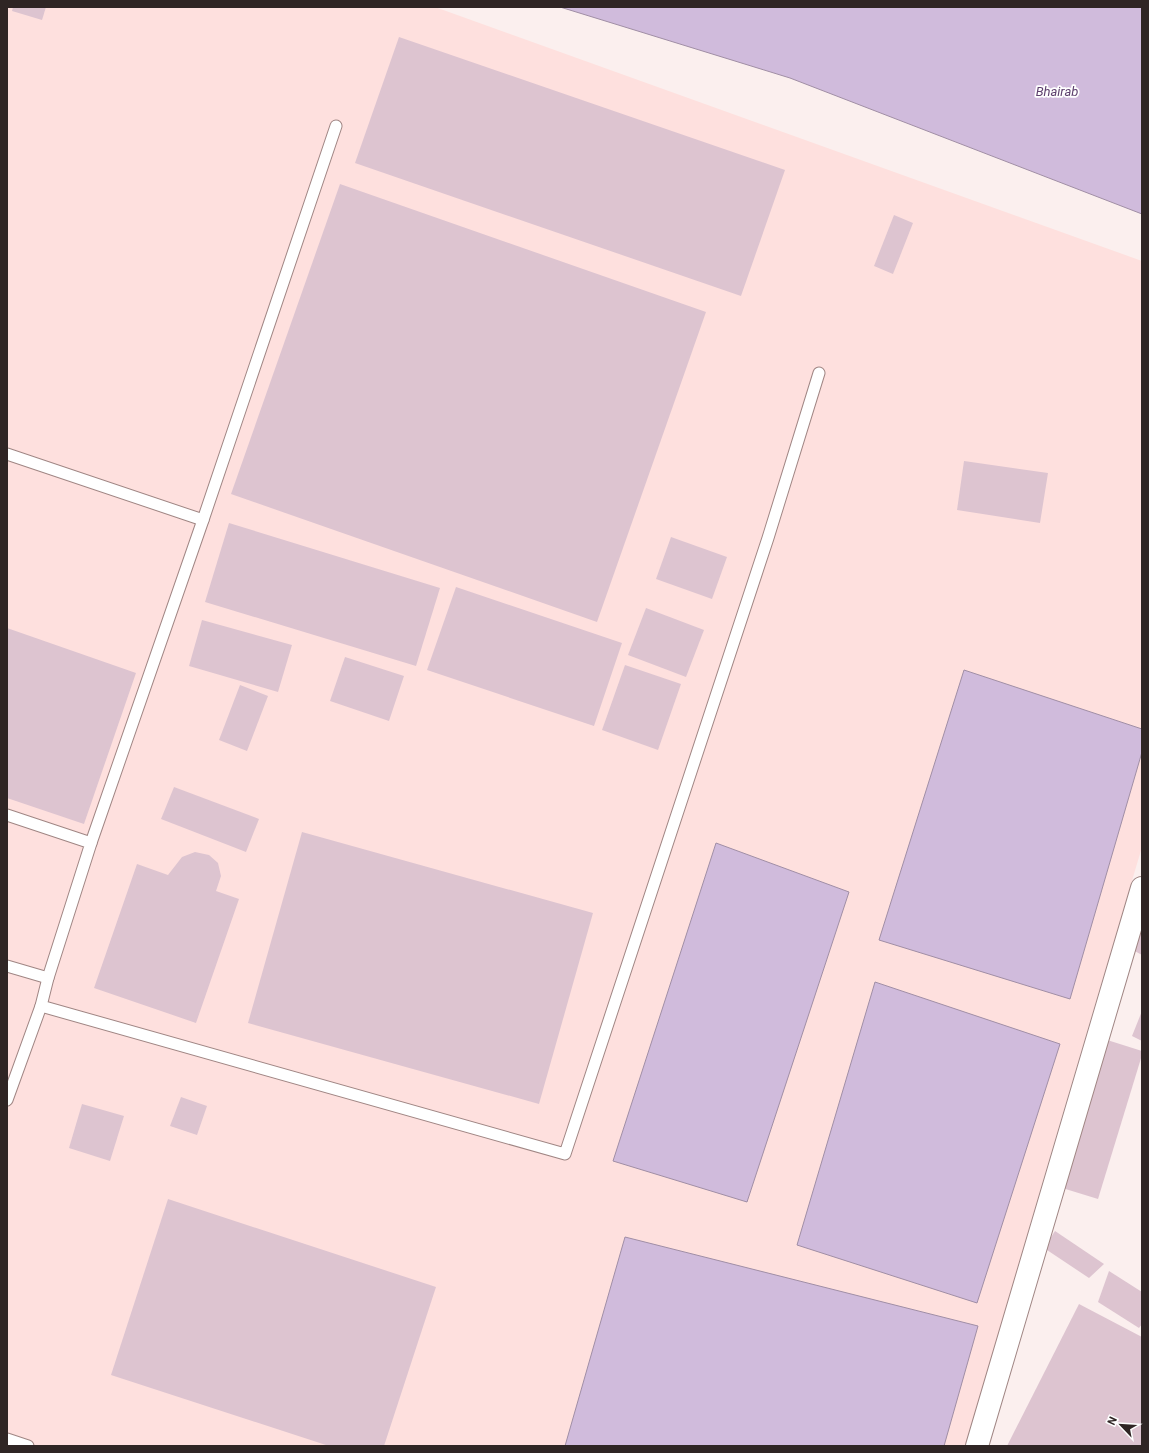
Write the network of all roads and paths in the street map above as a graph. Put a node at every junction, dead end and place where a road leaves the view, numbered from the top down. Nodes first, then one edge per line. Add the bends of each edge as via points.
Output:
1 (336, 126) dead end
2 (819, 374) dead end
3 (7, 454) edge
4 (203, 520) junction
5 (7, 815) edge
6 (91, 843) junction
7 (1142, 888) edge
8 (7, 966) edge
9 (48, 978) junction
10 (41, 1006) junction
11 (7, 1100) edge
12 (7, 1439) edge
13 (28, 1446) edge
14 (977, 1446) edge

1 - 4 lane
2 - 10 lane via 768,538 565,1154
3 - 4 lane
4 - 6 lane
5 - 6 lane
6 - 9 lane
7 - 14 street
8 - 9 lane
9 - 10 lane
10 - 11 lane
12 - 13 lane

